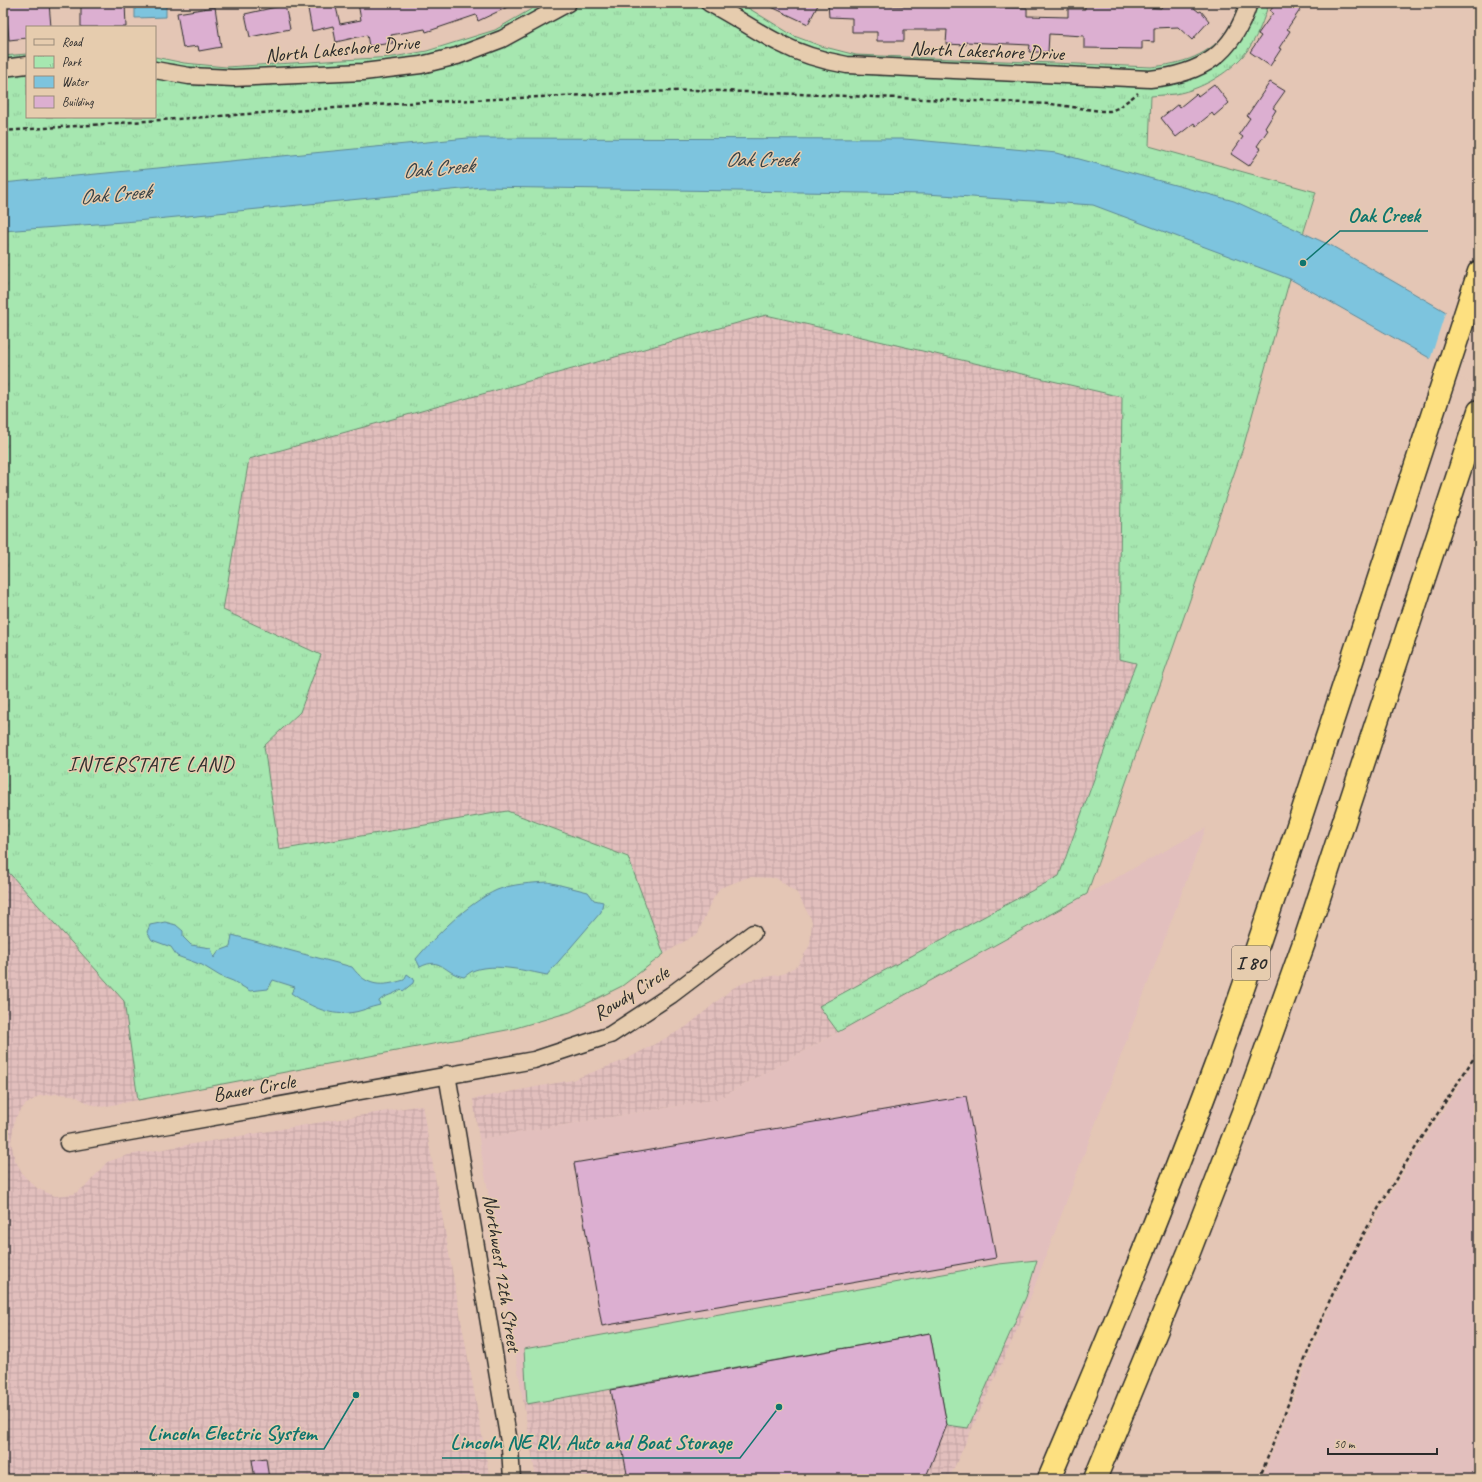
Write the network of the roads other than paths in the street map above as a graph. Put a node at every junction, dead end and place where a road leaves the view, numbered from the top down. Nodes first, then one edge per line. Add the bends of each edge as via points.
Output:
1 (568, 3) edge
2 (709, 3) edge
3 (1248, 6) edge
4 (26, 65) edge
5 (3, 68) edge
6 (156, 70) edge
7 (1479, 272) edge
8 (1479, 411) edge
9 (753, 933) dead end
10 (447, 1074) junction
11 (68, 1144) dead end
12 (512, 1479) edge
13 (1049, 1479) edge
14 (1095, 1479) edge

1 - 6 street, North Lakeshore Drive via 502,39 457,56 421,65 369,71 233,78 189,76
2 - 3 street, North Lakeshore Drive via 780,44 805,54 847,65 1150,79 1187,73 1216,57 1237,32
4 - 5 street
7 - 13 highway, I 80 via 1271,907 1215,1065 1151,1233
8 - 14 highway, I 80 via 1306,937 1247,1102 1189,1252
9 - 10 street, Rowdy Circle via 671,995 610,1035 534,1060
10 - 11 street, Bauer Circle
10 - 12 street, Northwest 12th Street via 510,1448

